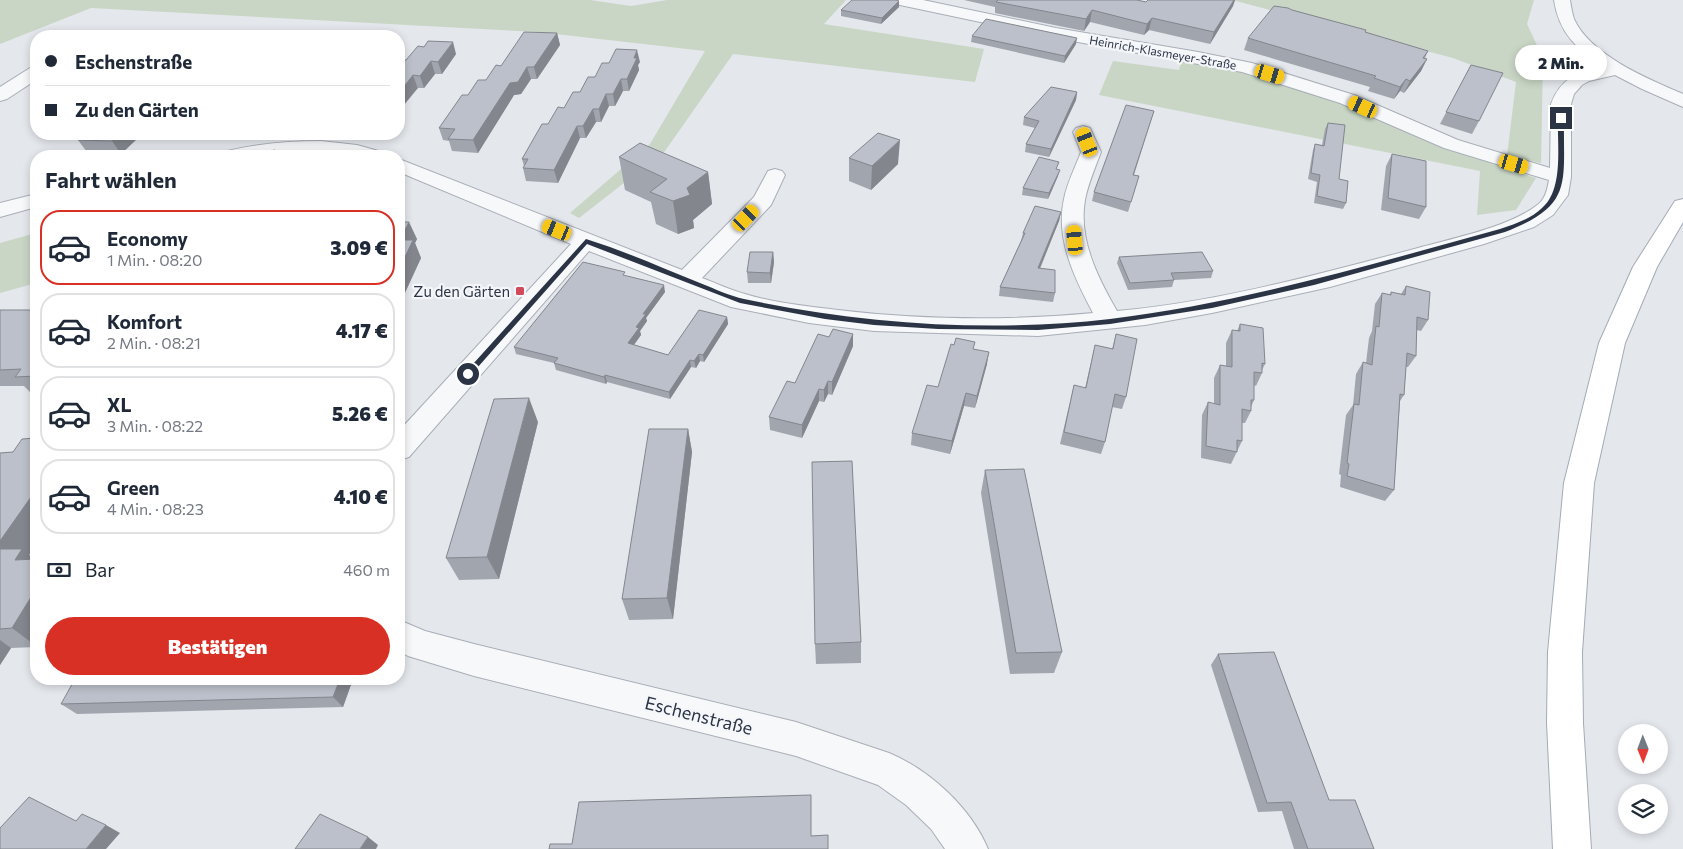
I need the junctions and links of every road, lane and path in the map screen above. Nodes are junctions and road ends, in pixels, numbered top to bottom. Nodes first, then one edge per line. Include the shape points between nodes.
1 (900, 0) edge
2 (1562, 0) edge
3 (1619, 69) junction
4 (30, 76) edge
5 (0, 95) edge
6 (1683, 101) edge
7 (1083, 132) dead end
8 (268, 150) edge
9 (347, 150) edge
10 (405, 167) edge
11 (775, 175) dead end
12 (1560, 178) junction
13 (30, 202) edge
14 (1683, 206) edge
15 (0, 210) edge
16 (586, 241) junction
17 (685, 281) junction
18 (1110, 322) junction
19 (405, 442) edge
20 (405, 638) edge
21 (969, 849) edge
22 (1572, 849) edge

1 - 12 street, Heinrich-Klasmeyer-Straße via 1065,35 1246,67 1347,99 1451,144
2 - 3 street via 1564,15 1578,38
3 - 6 street
3 - 12 street via 1587,76 1569,84 1564,92
4 - 5 street
7 - 18 street via 1091,152 1075,199 1075,240 1082,265
8 - 9 street via 310,146
10 - 16 street
11 - 17 street via 763,200
12 - 18 street via 1556,194 1545,210 1503,231 1275,292
13 - 15 street
14 - 22 main road via 1646,267 1612,343 1579,483 1565,652 1565,723
16 - 17 street
16 - 19 street
17 - 18 street via 740,301 809,315 874,323 989,328
20 - 21 street, Eschenstraße via 474,660 796,739 889,771 919,792 944,816

